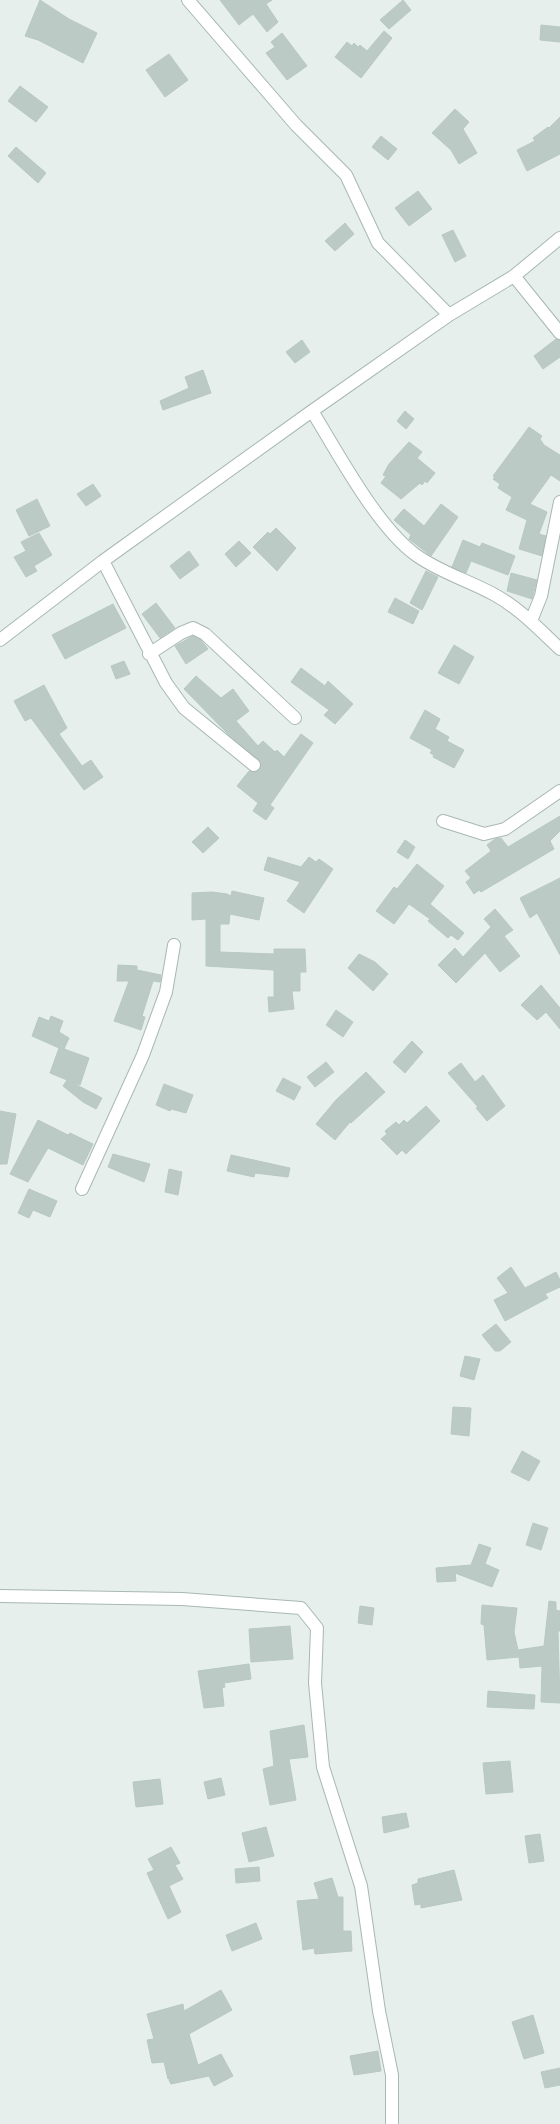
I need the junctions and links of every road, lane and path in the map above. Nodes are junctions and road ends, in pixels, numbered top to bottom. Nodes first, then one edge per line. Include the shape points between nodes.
1 (188, 0) edge
2 (560, 238) edge
3 (514, 276) junction
4 (449, 315) junction
5 (560, 333) edge
6 (312, 411) junction
7 (560, 502) edge
8 (103, 561) junction
9 (531, 621) junction
10 (0, 640) edge
11 (560, 649) edge
12 (149, 654) junction
13 (295, 718) dead end
14 (254, 765) dead end
15 (560, 791) edge
16 (443, 820) dead end
17 (174, 946) dead end
18 (82, 1189) dead end
19 (0, 1596) edge
20 (392, 2124) edge

1 - 4 street via 296,125 346,175 378,243
2 - 3 street
3 - 4 street
3 - 5 street
4 - 6 street
6 - 8 street
6 - 9 street via 370,504 396,537 416,556 496,595
7 - 9 street via 541,596
8 - 10 street
8 - 12 street
9 - 11 street
12 - 13 street via 193,628 205,634
12 - 14 street via 184,708
15 - 16 street via 506,829 484,834
17 - 18 street via 166,992 143,1055
19 - 20 street via 182,1598 301,1608 318,1628 315,1683 323,1767 361,1886 379,2011 392,2075

